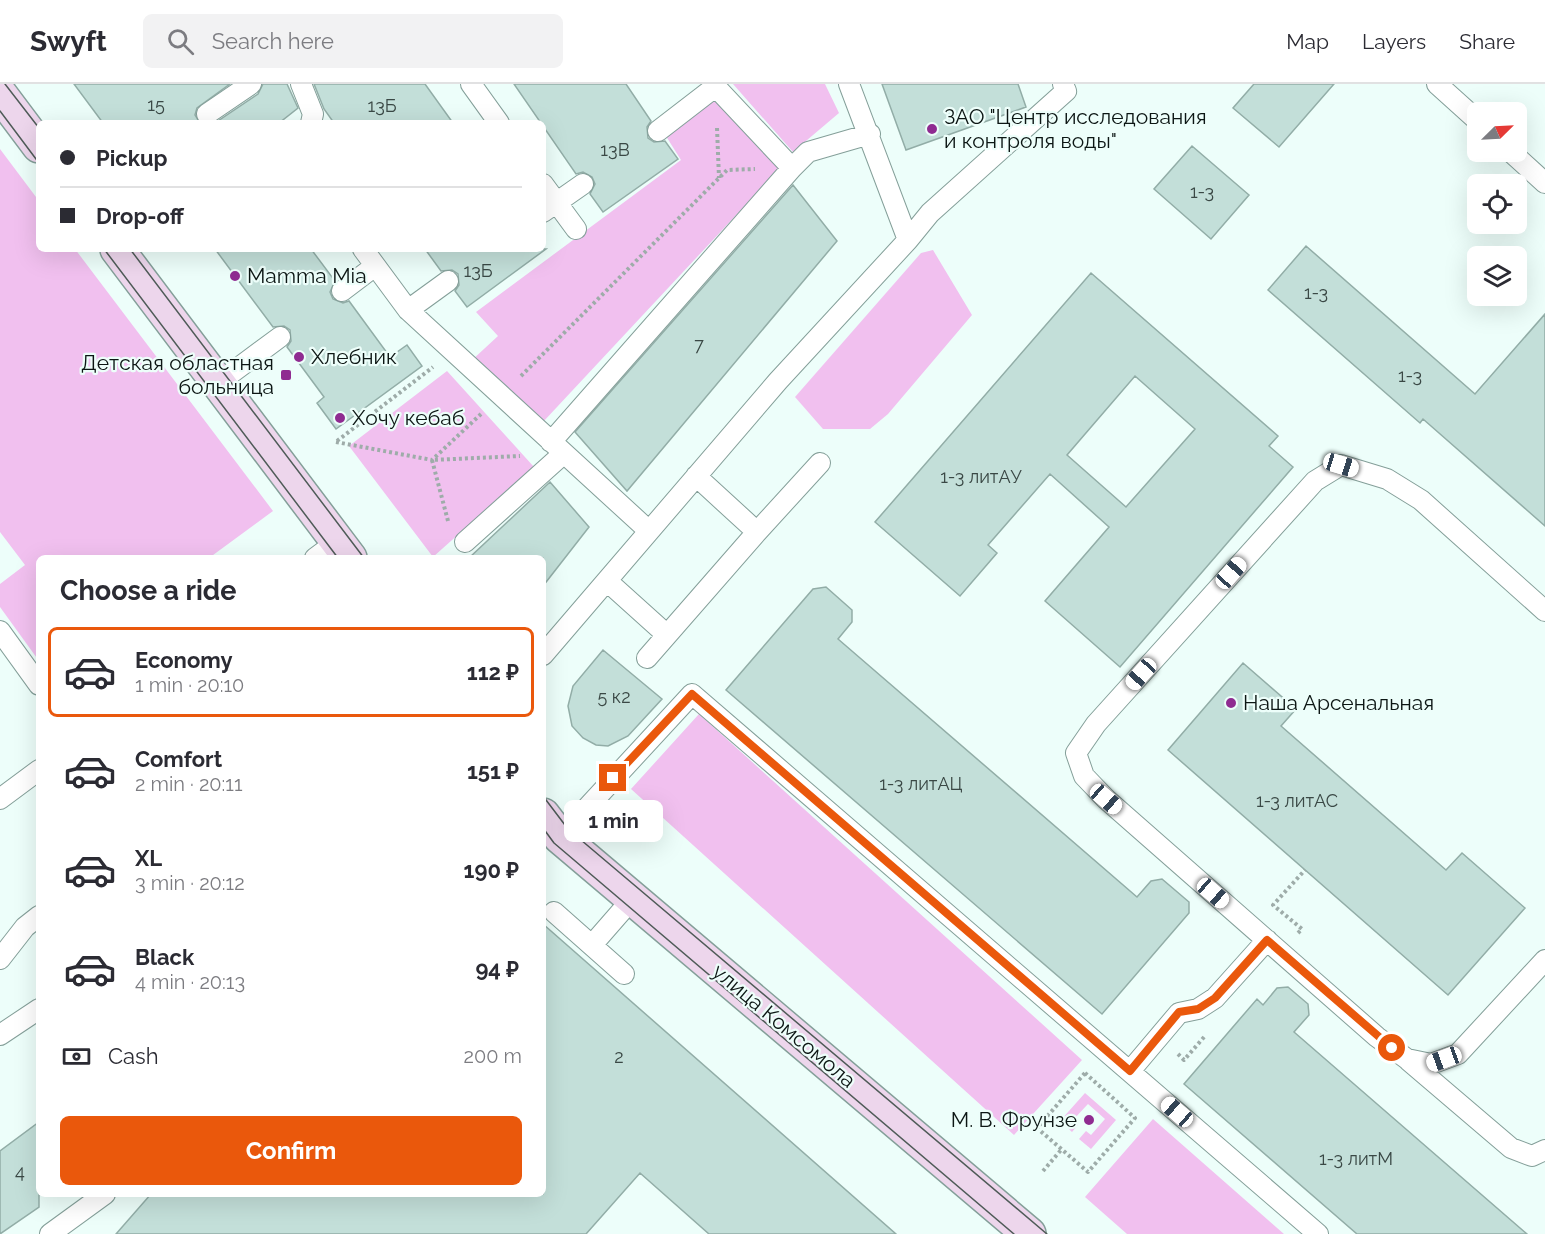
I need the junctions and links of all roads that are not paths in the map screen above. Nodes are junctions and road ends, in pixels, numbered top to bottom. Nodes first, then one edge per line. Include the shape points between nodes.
1 (251, 84) edge
2 (302, 84) edge
3 (471, 84) edge
4 (849, 84) edge
5 (1063, 84) edge
6 (1437, 84) edge
7 (714, 86) edge
8 (0, 94) edge
9 (1467, 111) edge
10 (207, 114) dead end
11 (312, 120) edge
12 (497, 120) edge
13 (658, 131) dead end
14 (870, 134) junction
15 (36, 142) edge
16 (1522, 162) edge
17 (792, 168) junction
18 (1545, 183) edge
19 (583, 184) dead end
20 (550, 207) edge
21 (576, 229) dead end
22 (908, 240) junction
23 (119, 252) edge
24 (365, 252) edge
25 (375, 266) junction
26 (448, 281) dead end
27 (342, 291) dead end
28 (408, 310) junction
29 (280, 337) dead end
30 (218, 383) junction
31 (557, 448) junction
32 (820, 463) dead end
33 (696, 476) junction
34 (649, 531) junction
35 (757, 532) junction
36 (465, 542) dead end
37 (334, 552) edge
38 (607, 581) junction
39 (1545, 611) edge
40 (0, 631) edge
41 (667, 635) junction
42 (546, 652) edge
43 (647, 658) dead end
44 (36, 681) edge
45 (36, 772) edge
46 (0, 799) edge
47 (551, 826) edge
48 (633, 898) junction
49 (554, 912) dead end
50 (36, 918) edge
51 (1267, 940) junction
52 (592, 945) junction
53 (0, 959) edge
54 (1545, 960) edge
55 (624, 974) dead end
56 (36, 1011) edge
57 (0, 1035) edge
58 (1407, 1059) junction
59 (1130, 1071) junction
60 (1545, 1150) edge
61 (101, 1197) edge
62 (50, 1234) edge
63 (1029, 1234) edge
64 (1318, 1234) edge

1 - 10 lane
2 - 11 lane
3 - 12 lane
4 - 14 lane
5 - 22 lane via 1066,91 930,213
6 - 9 lane
7 - 13 lane
7 - 17 lane
8 - 15 main road
14 - 17 lane via 808,152
14 - 22 lane
16 - 18 lane
17 - 31 lane
19 - 20 lane
20 - 21 lane
22 - 33 lane
23 - 30 main road
24 - 25 lane
25 - 27 lane
25 - 28 lane
26 - 28 lane
28 - 31 lane
29 - 30 lane
30 - 37 main road
31 - 34 lane
31 - 36 lane
32 - 35 lane
33 - 34 lane
33 - 35 lane
34 - 38 lane
35 - 41 lane
38 - 41 lane
38 - 42 lane
39 - 51 lane via 1421,500 1388,479 1341,465 1307,489 1096,724 1076,753 1084,776
40 - 44 lane
41 - 43 lane
45 - 46 lane
47 - 48 main road, улица Комсомола
47 - 59 lane via 692,694
48 - 52 lane
48 - 63 main road, улица Комсомола
49 - 52 lane
50 - 53 lane
51 - 58 lane
51 - 59 lane via 1215,998 1198,1009 1179,1012
52 - 55 lane
54 - 58 lane via 1458,1054 1431,1064
56 - 57 lane
58 - 60 lane via 1511,1148 1532,1156
59 - 64 lane
61 - 62 lane

